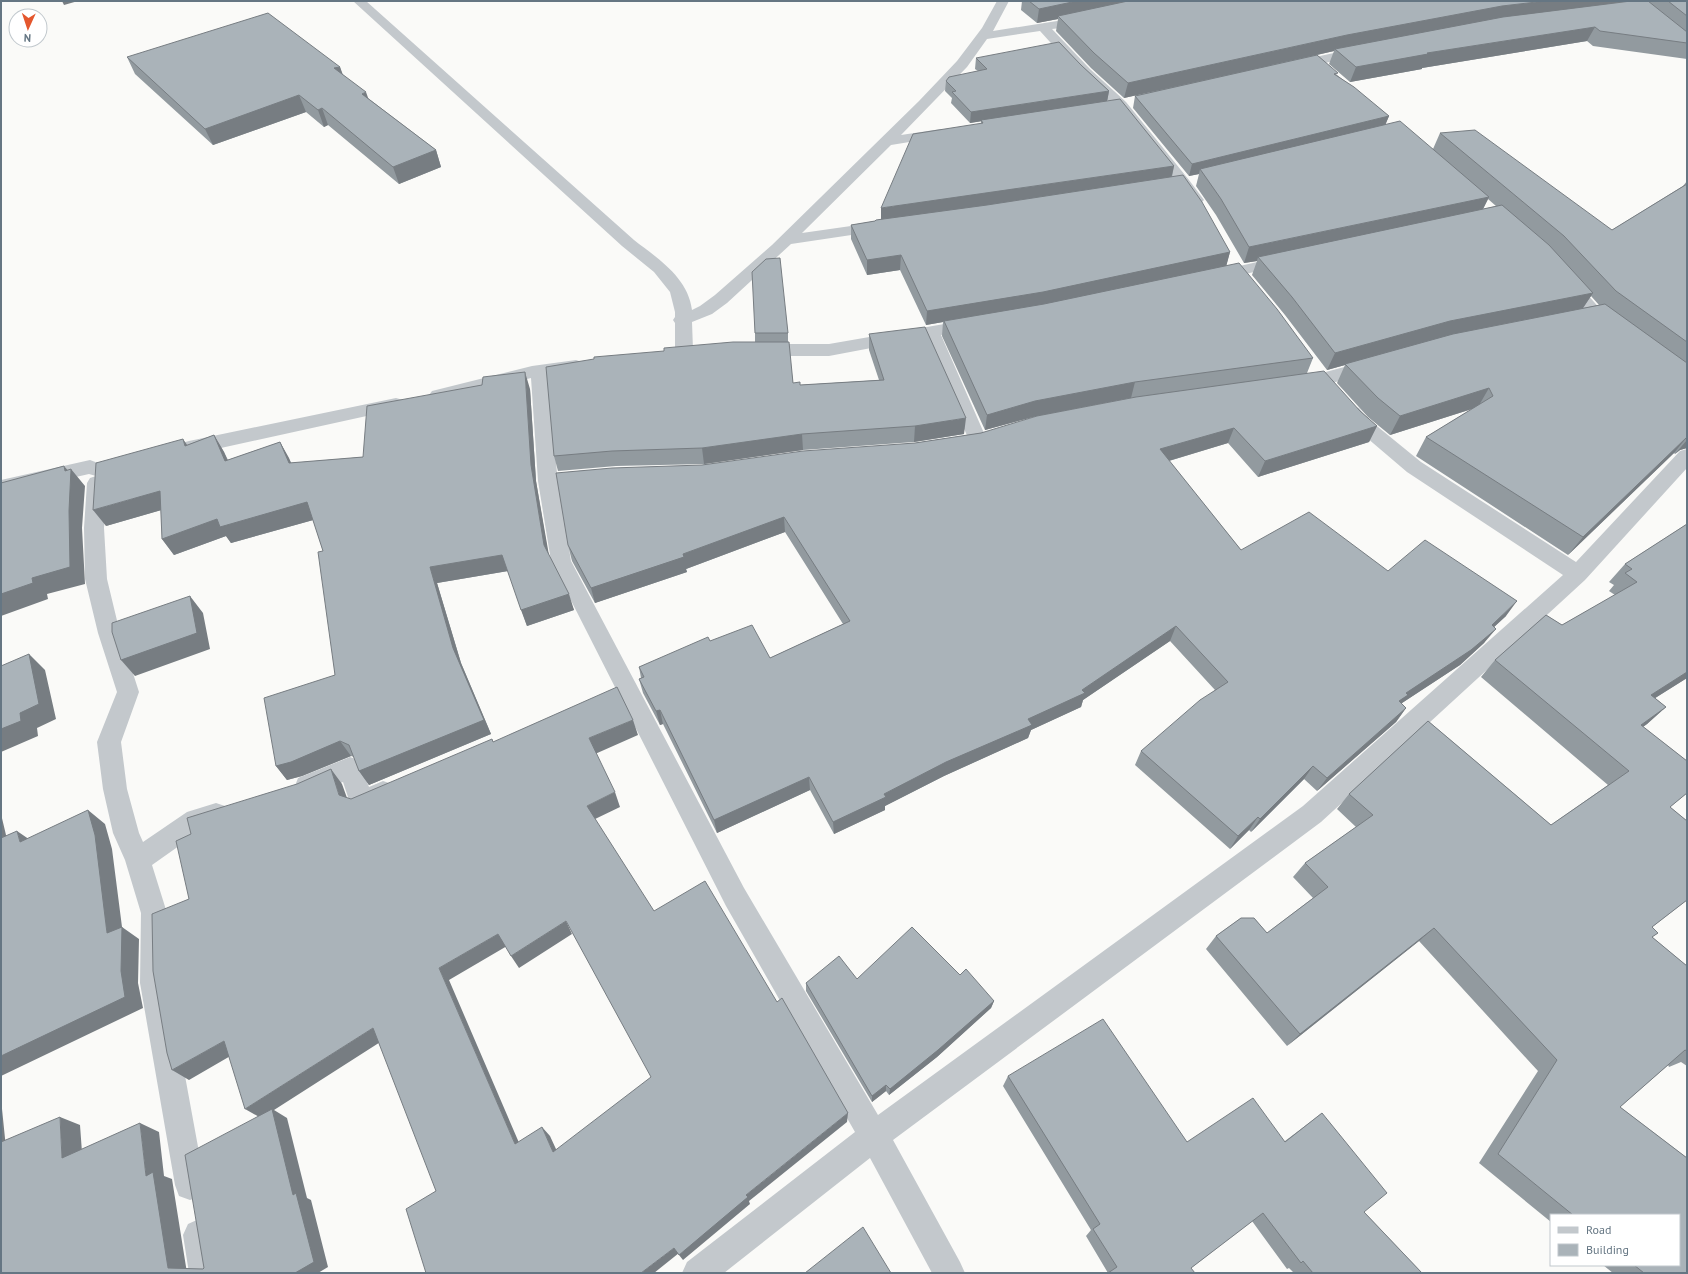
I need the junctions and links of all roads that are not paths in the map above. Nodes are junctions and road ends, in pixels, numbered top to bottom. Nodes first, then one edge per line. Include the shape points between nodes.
1 (360, 1) edge
2 (1003, 1) edge
3 (1067, 23) edge
4 (1044, 28) junction
5 (983, 36) junction
6 (1372, 49) edge
7 (1316, 61) junction
8 (1278, 69) edge
9 (1328, 71) edge
10 (950, 131) edge
11 (888, 141) junction
12 (1203, 211) edge
13 (891, 226) edge
14 (786, 240) junction
15 (1299, 258) edge
16 (1556, 270) edge
17 (1200, 279) edge
18 (682, 320) junction
19 (989, 322) edge
20 (930, 331) junction
21 (1626, 337) edge
22 (745, 350) edge
23 (684, 351) edge
24 (1389, 361) edge
25 (590, 363) edge
26 (539, 372) junction
27 (1285, 384) edge
28 (1327, 384) junction
29 (978, 440) edge
30 (172, 452) edge
31 (1687, 456) edge
32 (142, 459) edge
33 (97, 470) junction
34 (601, 476) edge
35 (548, 481) junction
36 (1, 487) edge
37 (1578, 574) junction
38 (627, 689) junction
39 (605, 698) edge
40 (403, 783) edge
41 (287, 792) edge
42 (238, 807) edge
43 (138, 860) junction
44 (874, 1136) junction
45 (205, 1273) edge
46 (698, 1273) edge
47 (949, 1273) edge

1 - 18 street via 665,274 682,301
2 - 5 street
3 - 4 street
4 - 5 street
4 - 12 street via 1085,72 1121,105 1184,182
5 - 11 street via 962,64
6 - 7 street
7 - 8 street
7 - 9 street
10 - 11 street
11 - 14 street
13 - 14 street
14 - 18 street via 721,299 706,310
15 - 17 street
16 - 21 street via 1588,316
18 - 23 street
19 - 20 street
20 - 22 street via 829,350
20 - 29 street
24 - 28 street
25 - 26 street
26 - 30 street
26 - 35 street
27 - 28 street
28 - 37 street via 1360,422 1414,467
31 - 37 street
32 - 33 street
33 - 36 street via 90,467
33 - 43 street via 94,528 96,579 109,633 128,692 109,742 115,789 126,833
34 - 35 street
35 - 38 street via 561,561
37 - 44 street via 1312,814
38 - 39 street
38 - 44 street via 734,897
40 - 41 street via 361,801 350,767 308,786
42 - 43 street via 196,820
43 - 45 street via 154,913 154,983
44 - 46 street
44 - 47 street

